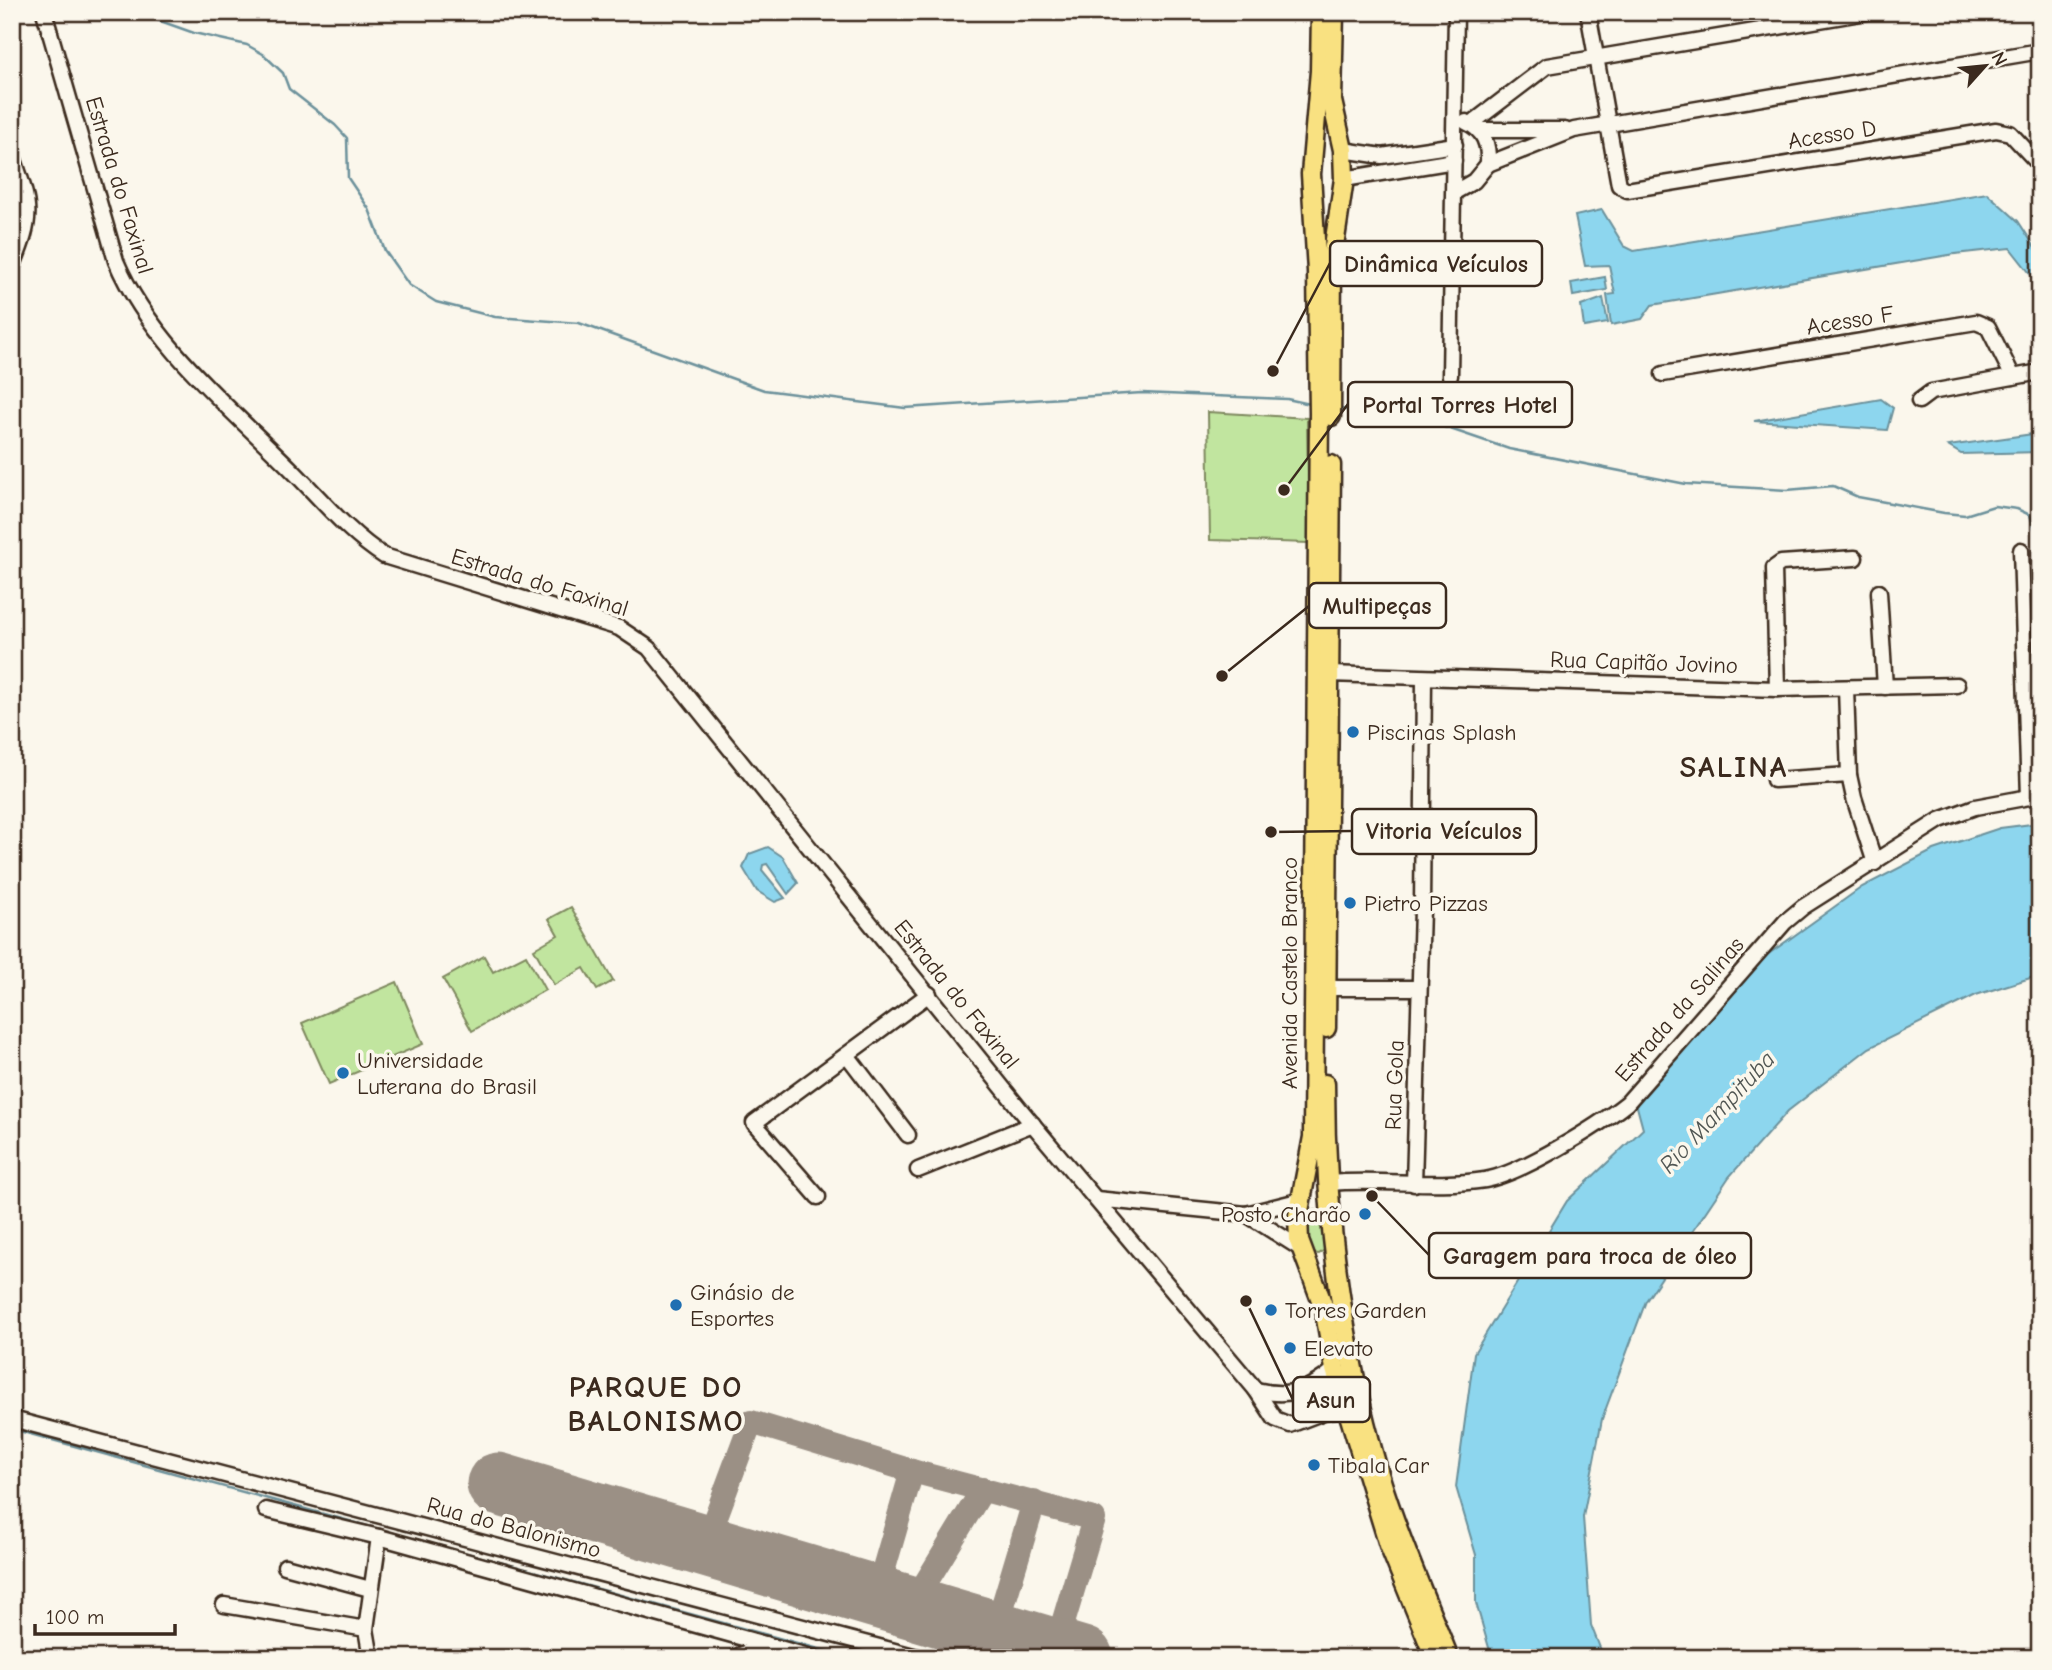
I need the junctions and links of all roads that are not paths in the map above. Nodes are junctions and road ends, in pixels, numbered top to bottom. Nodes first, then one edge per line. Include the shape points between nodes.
1 (44, 12) edge
2 (1321, 12) edge
3 (1334, 12) edge
4 (1456, 12) edge
5 (1588, 12) edge
6 (1867, 12) edge
7 (2040, 51) edge
8 (1596, 58) junction
9 (1456, 117) junction
10 (1607, 123) junction
11 (1476, 127) junction
12 (1574, 130) junction
13 (1455, 145) junction
14 (1343, 150) junction
15 (12, 154) edge
16 (1311, 160) junction
17 (1454, 161) junction
18 (1382, 163) junction
19 (1488, 164) junction
20 (2040, 165) edge
21 (1344, 179) junction
22 (1455, 192) junction
23 (12, 268) edge
24 (2040, 372) edge
25 (1663, 374) dead end
26 (1450, 376) dead end
27 (2013, 377) junction
28 (1919, 401) dead end
29 (2021, 550) dead end
30 (1855, 558) dead end
31 (1879, 592) dead end
32 (1329, 674) junction
33 (1424, 678) junction
34 (1957, 685) dead end
35 (1885, 687) junction
36 (1846, 688) junction
37 (1777, 689) junction
38 (1849, 775) junction
39 (1774, 780) dead end
40 (2034, 796) edge
41 (1875, 863) junction
42 (1326, 988) junction
43 (1419, 988) junction
44 (929, 994) junction
45 (847, 1055) junction
46 (1032, 1124) junction
47 (908, 1135) dead end
48 (918, 1170) dead end
49 (1329, 1183) junction
50 (1414, 1184) junction
51 (1304, 1195) junction
52 (818, 1197) dead end
53 (1096, 1199) junction
54 (1330, 1207) junction
55 (1246, 1214) junction
56 (1302, 1252) junction
57 (1336, 1255) junction
58 (1335, 1369) junction
59 (1256, 1390) junction
60 (1346, 1408) junction
61 (12, 1419) edge
62 (266, 1510) dead end
63 (379, 1537) junction
64 (285, 1566) dead end
65 (370, 1589) junction
66 (224, 1605) dead end
67 (366, 1629) junction
68 (766, 1644) junction
69 (806, 1657) edge
70 (371, 1658) edge
71 (734, 1658) edge
72 (921, 1658) edge
73 (1434, 1658) edge
74 (1449, 1658) edge

1 - 44 street, Estrada do Faxinal via 116,261 148,320 370,547 401,564 620,628 649,648
2 - 16 main road, Avenida Castelo Branco
3 - 14 main road, Avenida Castelo Branco via 1332,101
4 - 9 street
5 - 8 street
6 - 8 street
7 - 10 street
8 - 10 street
8 - 11 street via 1547,66
9 - 11 street
9 - 13 street
10 - 12 street
10 - 20 street, Acesso D via 1619,185 1627,190 1996,130 2010,133
11 - 12 street via 1509,132
11 - 19 street via 1488,151
12 - 19 street
13 - 17 street
13 - 18 street
14 - 16 main road via 1326,146
14 - 18 street
14 - 21 main road, Avenida Castelo Branco
15 - 23 street via 30,215
16 - 21 main road via 1321,179
16 - 51 main road, Avenida Castelo Branco via 1319,413 1313,1119
17 - 18 street
17 - 22 street
18 - 21 street
19 - 22 street via 1474,181
21 - 32 main road, Avenida Castelo Branco via 1332,259
22 - 26 street
24 - 27 street
25 - 27 street, Acesso F via 1976,322 1988,327
27 - 28 street via 1931,392
29 - 40 street
30 - 37 street via 1781,563 1774,568
31 - 35 street
32 - 33 street, Rua Capitão Jovino
32 - 42 main road, Avenida Castelo Branco
33 - 37 street, Rua Capitão Jovino
33 - 43 street, Rua Gola
34 - 35 street, Rua Capitão Jovino
35 - 36 street, Rua Capitão Jovino
36 - 37 street, Rua Capitão Jovino
36 - 38 street
38 - 39 street
38 - 41 street
40 - 41 street, Estrada da Salinas via 1975,807 1940,820
41 - 50 street, Estrada da Salinas via 1785,922 1627,1103 1597,1127 1503,1175
42 - 43 street
42 - 49 main road, Avenida Castelo Branco
43 - 50 street, Rua Gola
44 - 45 street
44 - 46 street, Estrada do Faxinal
45 - 47 street
45 - 52 street via 754,1123
46 - 48 street
46 - 53 street, Estrada do Faxinal
49 - 50 street, Estrada da Salinas
49 - 51 main road
49 - 54 main road, Avenida Castelo Branco
51 - 54 main road
51 - 55 street
51 - 56 main road, Avenida Castelo Branco via 1297,1229
53 - 55 street
53 - 59 street, Estrada do Faxinal
54 - 57 main road, Avenida Castelo Branco
55 - 56 street
56 - 57 main road via 1311,1263 1320,1265
56 - 58 main road, Avenida Castelo Branco via 1324,1308
57 - 74 main road, Avenida Castelo Branco via 1351,1361 1379,1475
58 - 59 street via 1303,1391 1281,1395
58 - 60 main road, Avenida Castelo Branco
59 - 60 street, Estrada do Faxinal via 1275,1419 1285,1425
60 - 73 main road, Avenida Castelo Branco via 1389,1545
61 - 72 street, Rua do Balonismo
62 - 63 street, Rua do Balonismo
63 - 65 street
63 - 68 street, Rua do Balonismo
64 - 65 street
65 - 67 street
66 - 67 street
67 - 70 street
68 - 69 street, Rua do Balonismo
68 - 71 street

